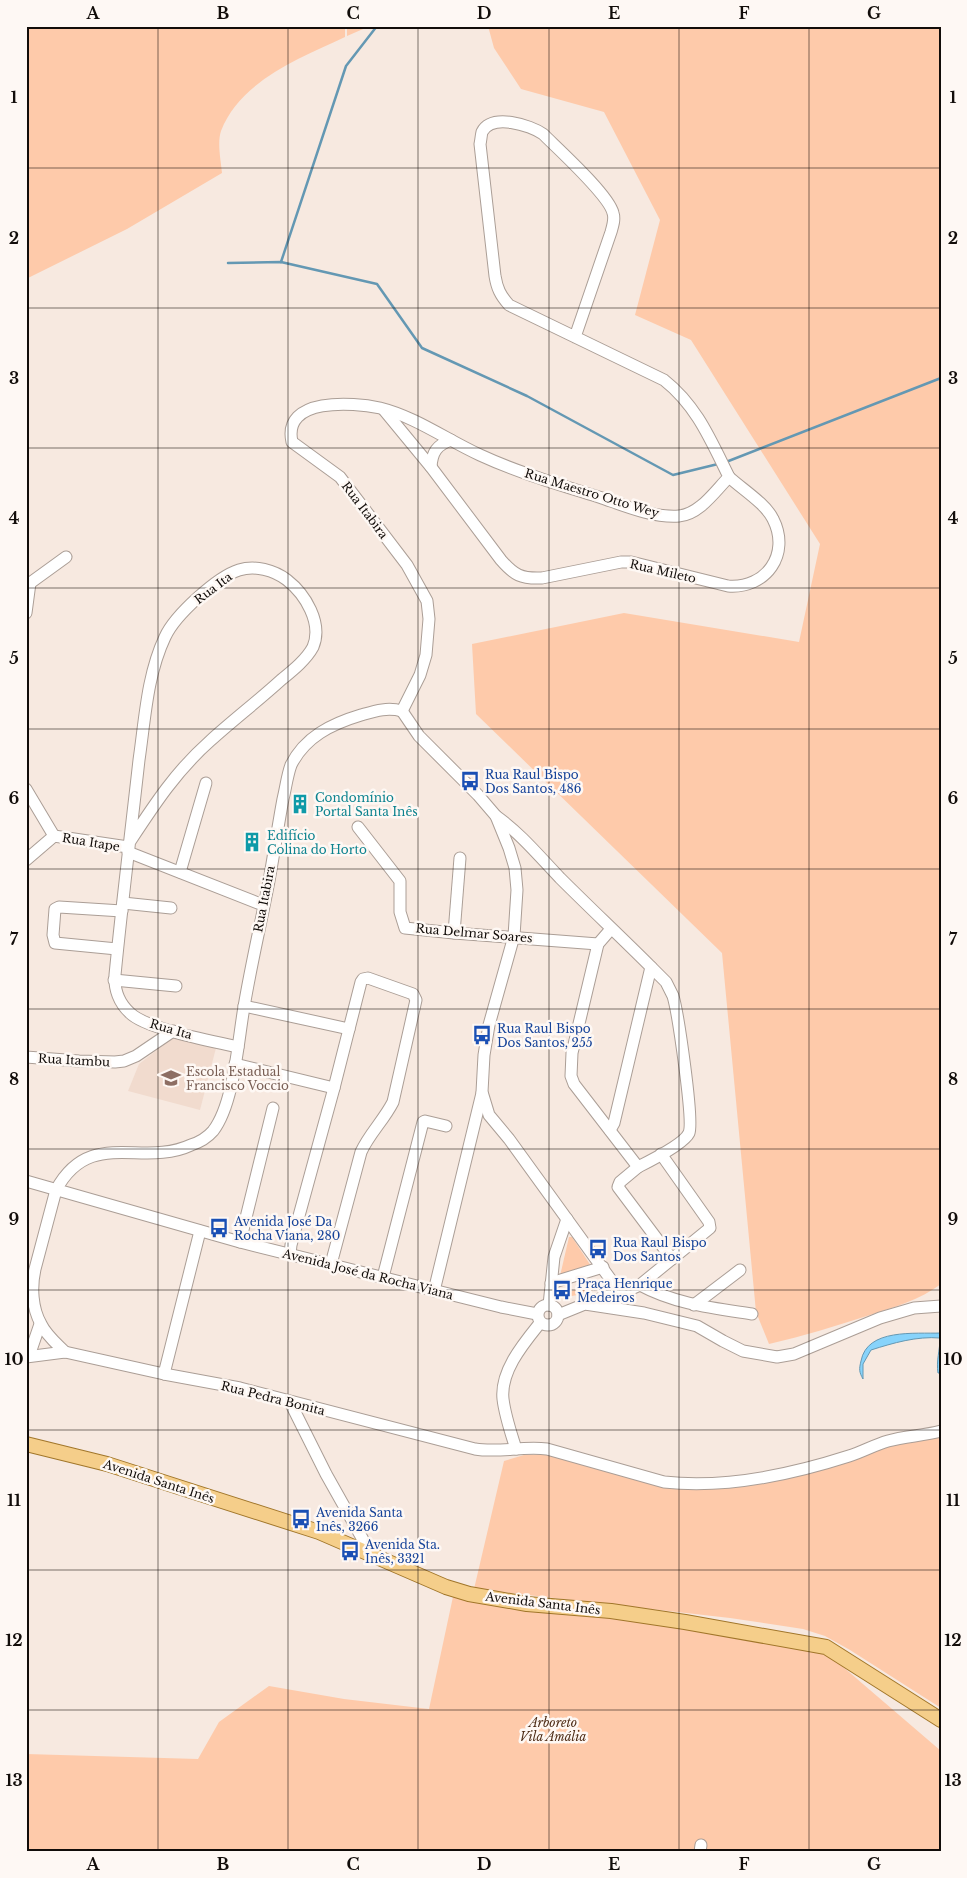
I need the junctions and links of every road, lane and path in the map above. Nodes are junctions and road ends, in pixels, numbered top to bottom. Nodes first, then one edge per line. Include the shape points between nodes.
1 (575, 336) junction
2 (383, 409) junction
3 (299, 415) joint
4 (451, 440) junction
5 (431, 467) junction
6 (729, 477) junction
7 (66, 557) dead end
8 (28, 585) edge
9 (26, 613) edge
10 (402, 711) junction
11 (206, 783) dead end
12 (26, 788) edge
13 (496, 816) junction
14 (358, 827) dead end
15 (54, 836) junction
16 (129, 848) junction
17 (460, 858) dead end
18 (26, 860) edge
19 (180, 872) junction
20 (264, 905) junction
21 (122, 907) junction
22 (171, 908) dead end
23 (611, 929) junction
24 (454, 933) junction
25 (514, 936) junction
26 (598, 944) junction
27 (117, 949) junction
28 (651, 967) junction
29 (114, 980) junction
30 (176, 986) dead end
31 (244, 1006) junction
32 (349, 1029) junction
33 (173, 1030) junction
34 (238, 1047) junction
35 (26, 1057) edge
36 (235, 1064) junction
37 (334, 1088) junction
38 (482, 1092) junction
39 (273, 1108) dead end
40 (446, 1126) dead end
41 (610, 1130) junction
42 (661, 1154) junction
43 (638, 1167) junction
44 (26, 1181) edge
45 (56, 1190) junction
46 (567, 1219) junction
47 (200, 1231) junction
48 (240, 1242) junction
49 (290, 1254) junction
50 (672, 1259) junction
51 (332, 1264) junction
52 (603, 1268) junction
53 (740, 1270) dead end
54 (383, 1277) junction
55 (550, 1283) junction
56 (640, 1285) junction
57 (434, 1291) junction
58 (619, 1291) junction
59 (585, 1304) junction
60 (549, 1305) junction
61 (694, 1305) junction
62 (941, 1306) edge
63 (752, 1314) dead end
64 (558, 1316) junction
65 (539, 1318) junction
66 (40, 1324) junction
67 (65, 1352) junction
68 (28, 1357) edge
69 (164, 1374) junction
70 (290, 1402) junction
71 (938, 1432) edge
72 (26, 1444) edge
73 (516, 1449) junction
74 (371, 1554) junction
75 (941, 1720) edge

1 - 1 street via 509,305 497,289 480,144 483,130 489,125 512,122 543,134 594,184 612,208 614,221 611,232
1 - 6 street via 664,380 675,389 703,424
2 - 3 street, Rua Maestro Otto Wey via 340,403
2 - 4 street, Rua Maestro Otto Wey
2 - 5 street, Rua Mileto
3 - 10 street, Rua Itabira via 291,425 292,442 340,477 407,565 426,601 429,619 426,655
4 - 5 street via 444,442 433,454
4 - 6 street, Rua Maestro Otto Wey via 479,455 542,479 663,515 678,516 696,511
5 - 6 street, Rua Mileto via 501,560 520,577 542,578 631,562 739,587 766,575 776,557 778,538 773,518
7 - 8 street
8 - 9 street
10 - 13 street via 419,736
10 - 20 street, Rua Itabira via 391,708 377,710 327,727 297,754 289,771
11 - 19 street
12 - 15 street
13 - 23 street via 511,826
13 - 25 street via 515,868
14 - 24 street, Rua Delmar Soares via 400,881 400,912 405,928
15 - 16 street, Rua Itape
15 - 18 street
16 - 16 street, Rua Ita via 146,702 167,633 185,610 236,571 260,568 283,576 310,608 315,626 313,646 298,665 182,768 168,784
16 - 19 street, Rua Itape
16 - 21 street, Rua Ita
17 - 24 street
19 - 20 street, Rua Itape
20 - 31 street, Rua Itabira
21 - 22 street
21 - 27 street, Rua Ita
21 - 27 street via 60,907 55,910 55,943
23 - 26 street
23 - 28 street
24 - 25 street, Rua Delmar Soares
25 - 26 street, Rua Delmar Soares
25 - 38 street via 489,1025
26 - 41 street via 572,1053 571,1076
27 - 29 street, Rua Ita
28 - 41 street
28 - 42 street via 670,988 675,1003 690,1126 687,1136
29 - 30 street
29 - 33 street, Rua Ita via 120,1002 130,1014 147,1023
31 - 32 street
31 - 34 street, Rua Itabira
32 - 37 street
32 - 51 street via 363,979 368,978 416,997 394,1097 385,1117 361,1152
33 - 34 street, Rua Ita
33 - 35 street, Rua Itambu via 136,1056 115,1062
34 - 36 street, Rua Itabira
36 - 37 street
36 - 45 street, Rua Itabira via 222,1116 204,1140 171,1152 98,1153 70,1170
37 - 49 street
38 - 46 street via 489,1115
38 - 57 street
39 - 48 street
40 - 54 street via 422,1122
41 - 43 street
42 - 43 street
42 - 50 street via 710,1228
43 - 50 street via 618,1187
44 - 45 street, Avenida José da Rocha Viana
45 - 47 street, Avenida José da Rocha Viana
45 - 66 street via 32,1282
46 - 52 street
46 - 55 street via 554,1256
47 - 48 street, Avenida José da Rocha Viana
47 - 69 street
48 - 49 street, Avenida José da Rocha Viana
49 - 51 street, Avenida José da Rocha Viana
50 - 56 street
51 - 54 street, Avenida José da Rocha Viana
52 - 55 street
52 - 58 street
53 - 61 street
54 - 57 street, Avenida José da Rocha Viana
55 - 60 street
56 - 58 street
56 - 61 street via 659,1296
57 - 65 street, Avenida José da Rocha Viana
58 - 59 street
59 - 62 street via 688,1323 743,1351 777,1357 794,1354 880,1318 914,1308
59 - 64 street
60 - 64 street via 555,1308
60 - 65 street via 540,1308
61 - 63 street
64 - 65 street via 551,1325 545,1325
65 - 73 street via 512,1363 503,1389 504,1408
66 - 67 street
66 - 68 street
67 - 68 street, Rua Pedra Bonita
67 - 69 street, Rua Pedra Bonita
69 - 70 street, Rua Pedra Bonita via 240,1388
70 - 73 street, Rua Pedra Bonita via 475,1449
70 - 74 street
71 - 73 street, Rua Pedra Bonita via 891,1440 849,1456 781,1474 696,1484 664,1482 547,1449
72 - 74 main road, Avenida Santa Inês via 107,1464 319,1532
74 - 75 main road, Avenida Santa Inês via 469,1594 527,1604 658,1618 826,1647

